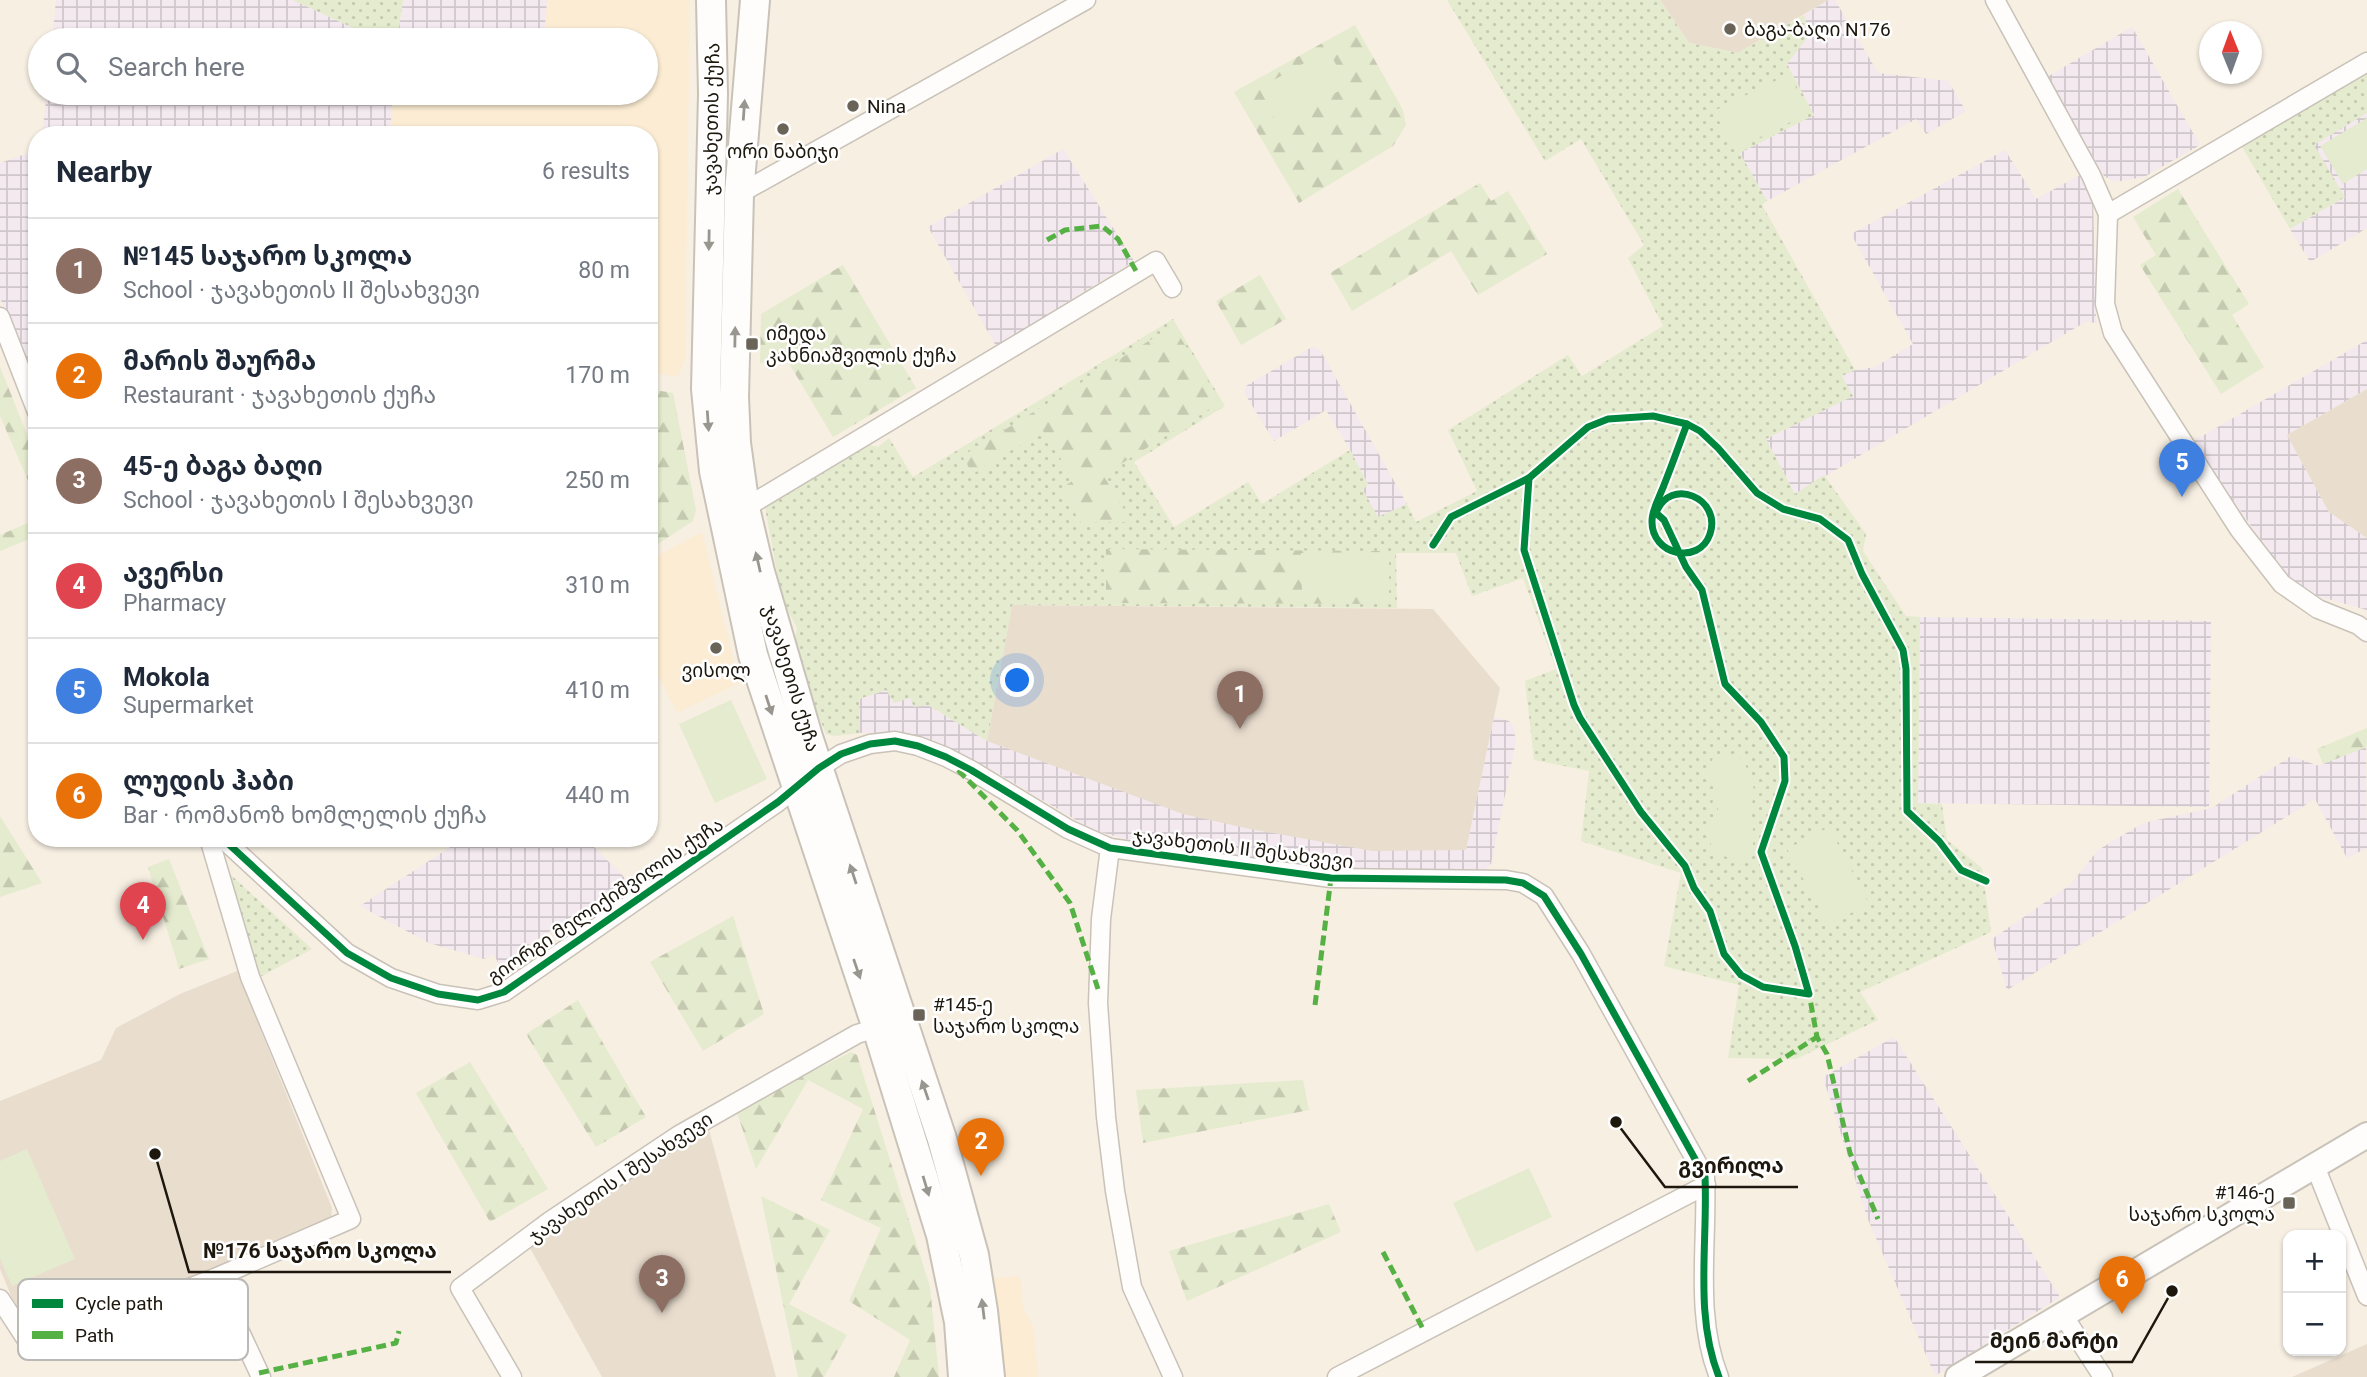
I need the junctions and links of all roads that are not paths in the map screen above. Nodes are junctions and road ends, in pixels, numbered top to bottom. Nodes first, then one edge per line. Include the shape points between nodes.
1 (714, 0) edge
2 (754, 0) edge
3 (1086, 0) edge
4 (1995, 0) edge
5 (2367, 62) edge
6 (739, 194) junction
7 (2108, 215) junction
8 (1172, 288) dead end
9 (0, 317) edge
10 (28, 389) edge
11 (745, 508) junction
12 (2367, 632) edge
13 (819, 768) junction
14 (796, 788) junction
15 (212, 847) edge
16 (232, 847) edge
17 (1110, 848) junction
18 (877, 1028) junction
19 (2367, 1135) edge
20 (2315, 1166) junction
21 (1706, 1185) junction
22 (215, 1278) edge
23 (2367, 1296) edge
24 (0, 1299) edge
25 (2063, 1315) junction
26 (18, 1328) edge
27 (248, 1349) edge
28 (261, 1377) edge
29 (512, 1377) edge
30 (963, 1377) edge
31 (990, 1377) edge
32 (1173, 1377) edge
33 (1337, 1377) edge
34 (1719, 1377) edge
35 (1958, 1377) edge
36 (2103, 1377) edge

1 - 2 main road via 729,8
1 -> 14 main road, ჯავახეთის ქუჩა via 709,431 753,656
6 -> 2 main road, ჯავახეთის ქუჩა
3 - 6 street
4 - 7 street via 2091,175
5 - 7 street
11 -> 6 main road, ჯავახეთის ქუჩა via 734,397
7 - 12 street via 2105,304 2113,333 2239,529 2282,584 2318,609
8 - 11 street via 1156,261
9 - 10 street
13 -> 11 main road, ჯავახეთის ქუჩა
13 - 14 street, ჯავახეთის II შესახვევი
13 - 17 street, ჯავახეთის II შესახვევი via 870,744 895,741 918,746 971,770 1068,829
31 -> 13 main road, ჯავახეთის ქუჩა via 979,1280 942,1139
14 - 16 street, გიორგი მელიქიშვილის ქუჩა via 504,992 478,1000 438,994 391,978 347,953
14 -> 18 main road, ჯავახეთის ქუჩა
15 - 22 street via 250,977 351,1219
17 - 21 street, ჯავახეთის II შესახვევი via 1331,878 1506,880 1538,890 1581,954 1702,1169
17 - 32 street via 1098,989 1105,1117 1132,1287
18 - 29 street, ჯავახეთის I შესახვევი via 857,1034 679,1135 460,1287
18 -> 30 main road, ჯავახეთის ქუჩა via 941,1235 959,1322
19 - 20 street
20 - 23 street
20 - 25 street
21 - 33 street
21 - 34 street, ჯავახეთის II შესახვევი via 1707,1334
24 - 26 street
25 - 35 street
25 - 36 street
27 - 28 street

